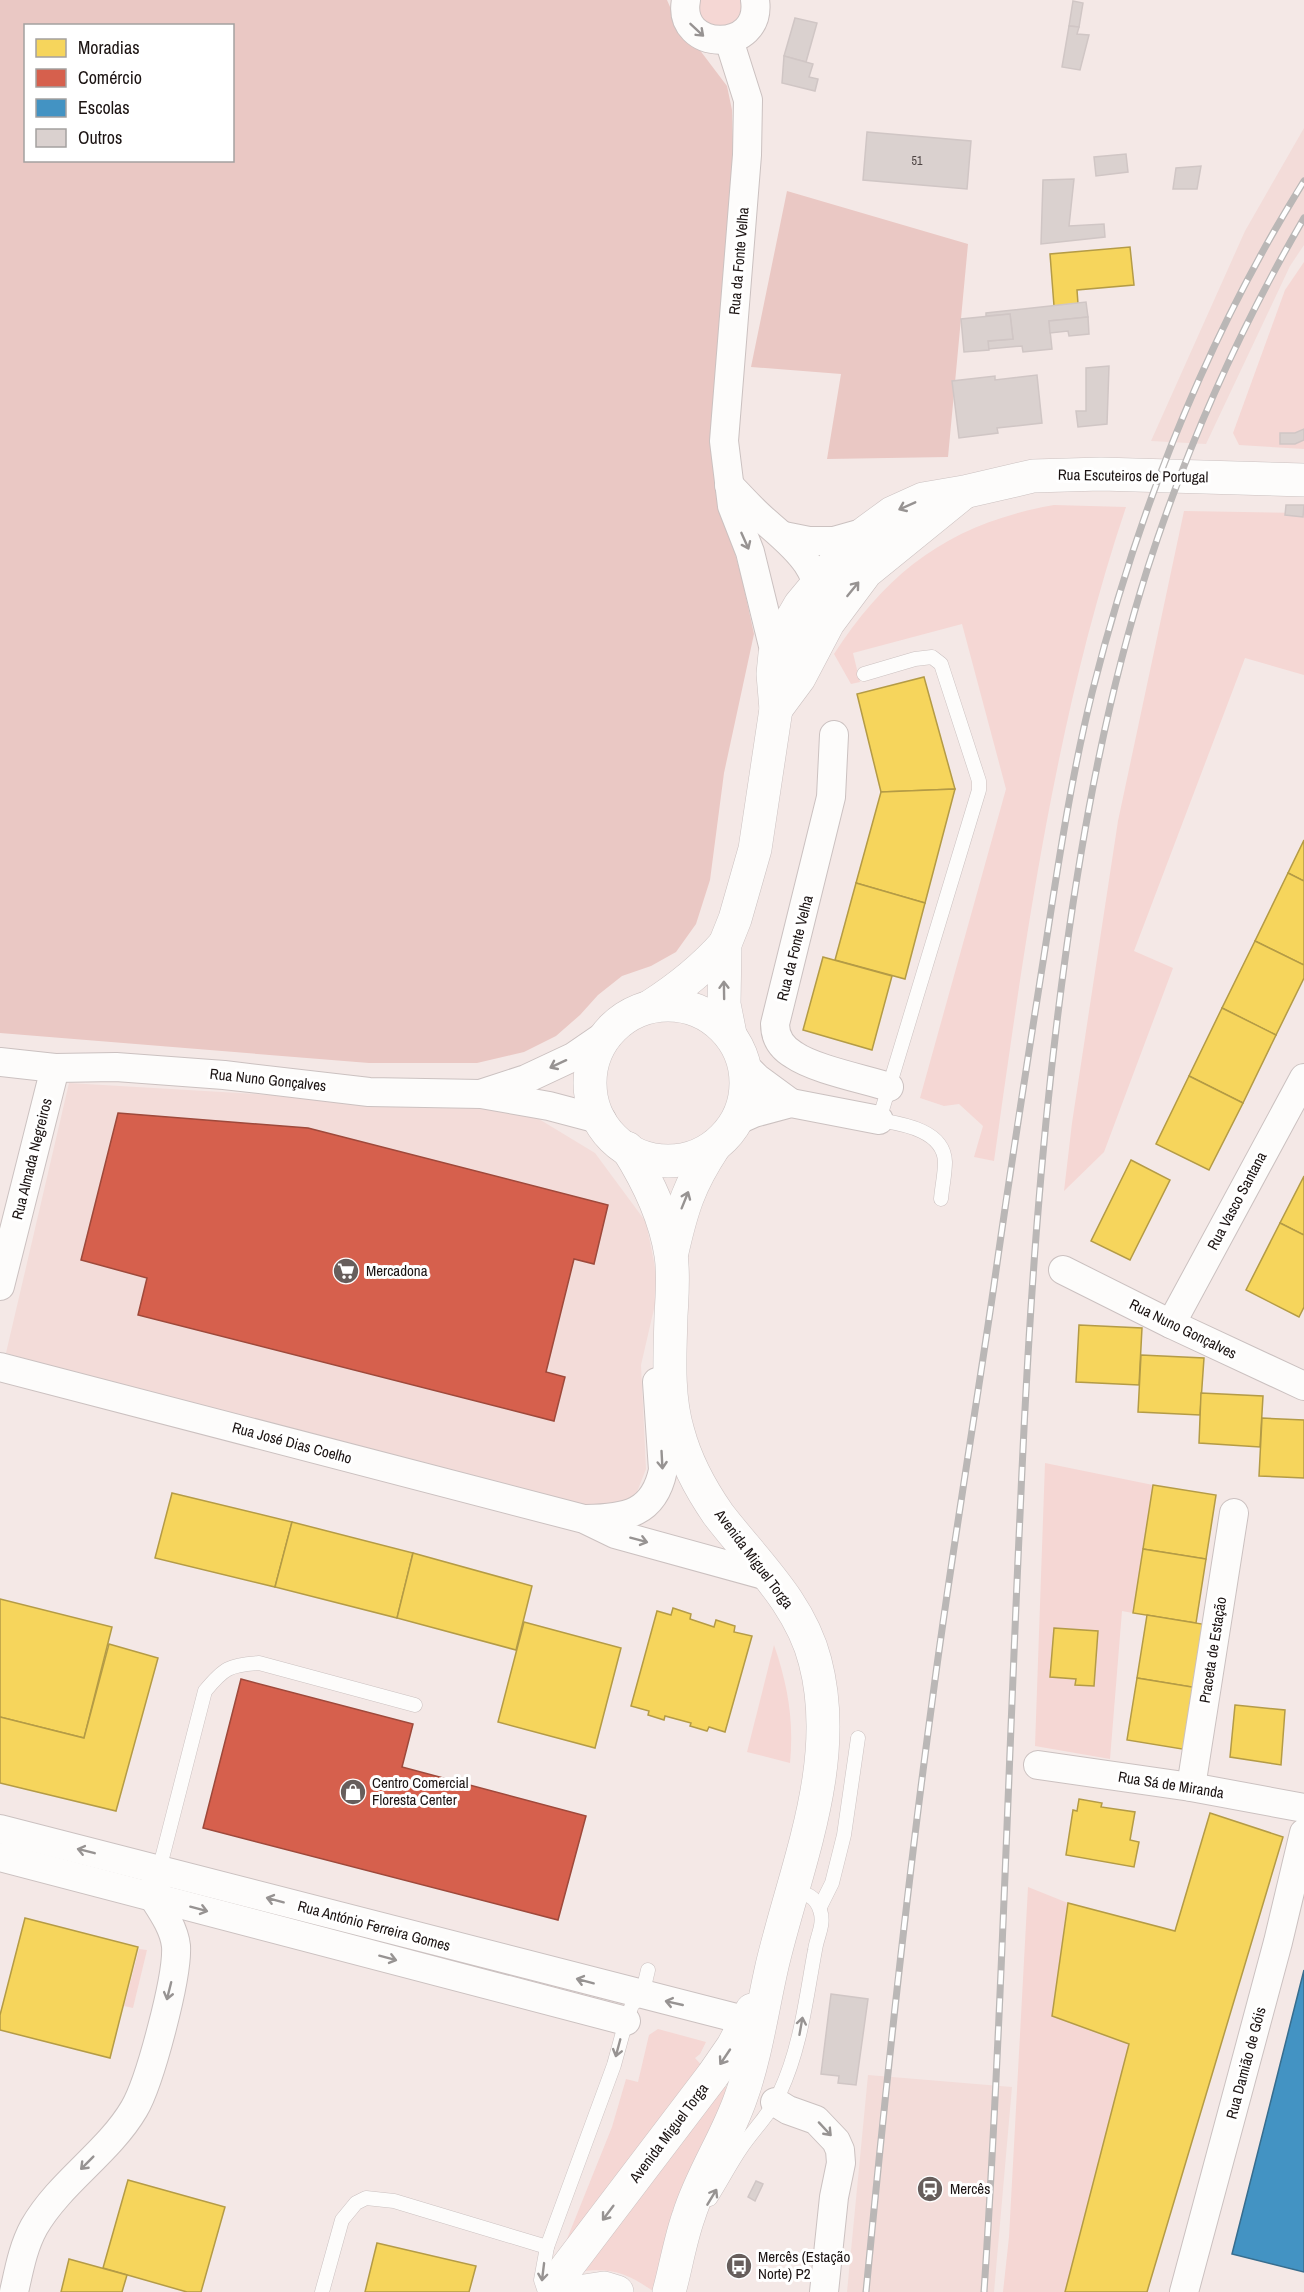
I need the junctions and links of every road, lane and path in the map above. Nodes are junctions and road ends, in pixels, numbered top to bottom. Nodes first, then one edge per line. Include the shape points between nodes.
1 (686, 0) edge
2 (758, 1) edge
3 (729, 40) junction
4 (1304, 480) edge
5 (729, 485) junction
6 (963, 492) junction
7 (866, 532) junction
8 (784, 536) junction
9 (816, 585) junction
10 (775, 654) junction
11 (864, 674) dead end
12 (776, 709) junction
13 (834, 735) dead end
14 (725, 944) junction
15 (651, 1006) junction
16 (608, 1033) junction
17 (730, 1034) junction
18 (0, 1062) edge
19 (743, 1064) junction
20 (55, 1068) junction
21 (1304, 1078) edge
22 (889, 1087) junction
23 (481, 1094) junction
24 (791, 1103) junction
25 (602, 1120) junction
26 (879, 1120) junction
27 (735, 1121) junction
28 (714, 1147) junction
29 (627, 1149) junction
30 (941, 1199) dead end
31 (671, 1256) junction
32 (1063, 1270) dead end
33 (0, 1286) edge
34 (1171, 1324) junction
35 (670, 1341) junction
36 (0, 1367) edge
37 (1304, 1386) edge
38 (1234, 1513) dead end
39 (584, 1519) junction
40 (771, 1577) junction
41 (415, 1705) dead end
42 (858, 1738) dead end
43 (1038, 1764) dead end
44 (1191, 1787) junction
45 (1304, 1808) edge
46 (0, 1829) edge
47 (1304, 1833) edge
48 (0, 1857) edge
49 (156, 1883) junction
50 (791, 1890) junction
51 (820, 1907) junction
52 (771, 1968) junction
53 (645, 1983) junction
54 (626, 2020) junction
55 (747, 2021) junction
56 (775, 2102) junction
57 (547, 2247) junction
58 (681, 2247) junction
59 (14, 2292) edge
60 (322, 2292) edge
61 (544, 2292) edge
62 (556, 2292) edge
63 (578, 2292) edge
64 (616, 2292) edge
65 (669, 2292) edge
66 (824, 2292) edge
67 (1184, 2292) edge

1 -> 3 street via 686,13 694,30 710,39
2 - 3 street via 749,27
3 - 5 street, Rua da Fonte Velha via 748,100 724,441
4 - 6 street, Rua Escuteiros de Portugal via 1101,474 1033,476
5 - 8 street
5 -> 10 street, Rua da Fonte Velha
6 -> 7 street, Rua Escuteiros de Portugal via 923,499 892,513
12 -> 6 street, Rua Escuteiros de Portugal via 860,579
7 - 8 street via 834,541
7 - 9 street, Rua Escuteiros de Portugal
8 - 9 street via 800,552
9 - 10 street, Rua Escuteiros de Portugal via 800,605
9 - 12 street, Rua da Fonte Velha via 814,612 796,645
10 - 12 street, Rua da Fonte Velha
11 - 22 lane via 915,659 932,657 941,664 979,781
12 - 14 street, Rua da Fonte Velha via 755,849
13 - 22 street, Rua da Fonte Velha via 831,797 775,1035 794,1056
14 - 15 street, Rua da Fonte Velha via 684,984
17 -> 14 street, Rua da Fonte Velha via 724,1004
15 - 16 street via 628,1015
15 - 17 street via 678,1005 701,1012
16 -> 23 street, Rua Nuno Gonçalves via 573,1057
16 - 25 street via 594,1057 590,1079 593,1103
17 - 19 street
18 - 20 street, Rua Nuno Gonçalves
19 - 24 street
19 - 27 street via 747,1079 741,1111
20 - 23 street, Rua Nuno Gonçalves via 116,1067 224,1075 369,1092
20 - 33 street, Rua Almada Negreiros
21 - 34 street, Rua Vasco Santana
22 - 26 lane
23 - 25 street, Rua Nuno Gonçalves
24 - 26 street
24 - 27 street
25 - 29 street
26 - 30 lane via 913,1126 940,1148 945,1160
27 - 28 street
28 - 29 street via 672,1161 652,1159
31 -> 28 street, Avenida Miguel Torga via 681,1210 696,1174
29 - 31 street, Avenida Miguel Torga via 660,1212
31 - 35 street, Avenida Miguel Torga
32 - 34 street, Rua Nuno Gonçalves
34 - 37 street, Rua Nuno Gonçalves
35 -> 39 street, Rua José Dias Coelho via 657,1377 663,1470 660,1483 642,1509 627,1516
35 - 40 street, Avenida Miguel Torga via 674,1418 684,1453 719,1515
36 - 39 street, Rua José Dias Coelho
38 - 44 street, Praceta de Estação
39 -> 40 street, Rua José Dias Coelho via 615,1533
40 - 50 street, Avenida Miguel Torga via 797,1617 815,1658 823,1697 819,1776
41 - 49 lane via 259,1663 235,1665 218,1676 205,1691
42 - 51 lane via 837,1864
43 - 44 street, Rua Sá de Miranda
44 - 45 street, Rua Sá de Miranda
49 -> 46 street, Rua António Ferreira Gomes
47 - 67 street, Rua Damião de Góis
48 - 49 street, Rua António Ferreira Gomes
53 -> 49 street, Rua António Ferreira Gomes
49 -> 54 street, Rua António Ferreira Gomes
49 -> 59 street via 173,1934 176,1960 141,2093 122,2126 33,2228
50 - 51 lane via 809,1894
50 - 52 street, Avenida Miguel Torga
56 -> 51 lane via 799,2037 823,1921
52 - 55 street, Avenida Miguel Torga
52 - 58 street, Avenida Miguel Torga via 741,2098 689,2214
53 - 54 lane
55 -> 53 street, Rua António Ferreira Gomes
54 -> 57 lane via 614,2065
55 -> 62 street, Avenida Miguel Torga via 713,2075 564,2271
58 -> 56 lane via 740,2150
56 -> 66 street via 816,2120 840,2150
57 - 60 lane via 394,2201 366,2198 356,2203 342,2220
57 -> 61 lane via 541,2280
58 - 65 street, Avenida Miguel Torga
63 - 64 street via 604,2288

